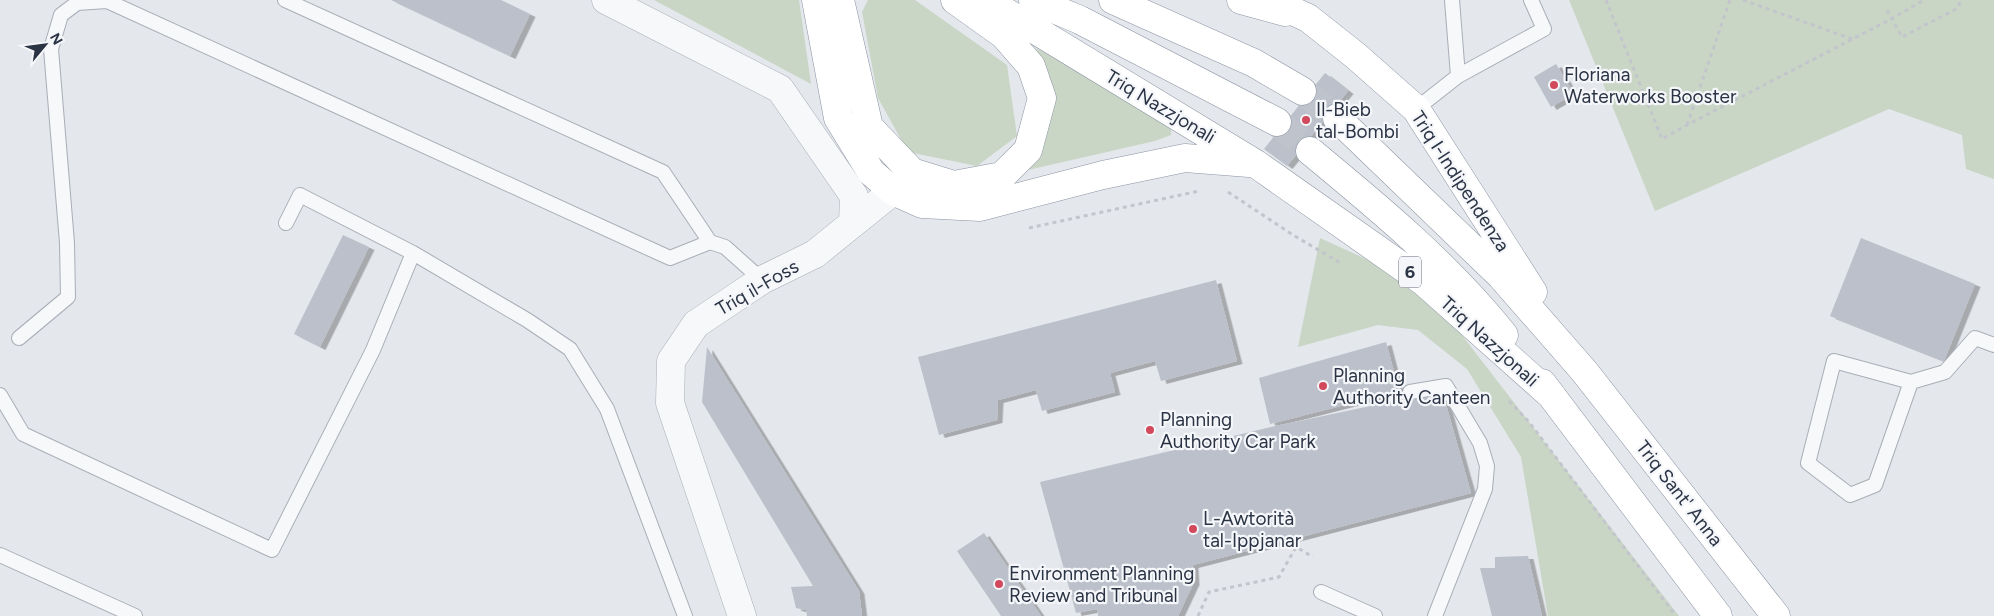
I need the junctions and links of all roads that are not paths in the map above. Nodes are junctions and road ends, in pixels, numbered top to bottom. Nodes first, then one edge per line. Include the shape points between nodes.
1 (285, 0) edge
2 (606, 0) edge
3 (816, 0) edge
4 (840, 0) edge
5 (955, 0) edge
6 (986, 0) edge
7 (1033, 0) edge
8 (1113, 0) edge
9 (1241, 0) edge
10 (1268, 0) edge
11 (1452, 0) edge
12 (1531, 0) edge
13 (1308, 18) junction
14 (1458, 76) junction
15 (1302, 91) tunnel mouth
16 (1416, 109) junction
17 (1337, 118) tunnel mouth
18 (1277, 122) tunnel mouth
19 (1310, 150) tunnel mouth
20 (1256, 164) junction
21 (893, 191) junction
22 (286, 223) dead end
23 (853, 223) junction
24 (710, 242) junction
25 (413, 253) junction
26 (762, 280) junction
27 (19, 338) dead end
28 (1994, 345) edge
29 (1584, 371) junction
30 (1911, 382) junction
31 (1410, 392) dead end
32 (0, 395) edge
33 (1552, 396) junction
34 (0, 555) edge
35 (1321, 592) dead end
36 (135, 616) edge
37 (685, 616) edge
38 (742, 616) edge
39 (1375, 616) edge
40 (1434, 616) edge
41 (1718, 616) edge
42 (1776, 616) edge

1 - 24 lane via 663,172
2 - 23 street via 780,89 854,196
3 - 21 highway via 838,118 871,172
4 - 5 highway via 869,127 912,172 954,185 1002,176 1028,150 1042,98 1031,66 1004,35
6 - 20 highway, Triq Nazzjonali / 6
7 - 18 highway, Triq Nazzjonali via 1080,20
8 - 15 highway via 1254,63
9 - 13 highway
10 - 13 highway
11 - 14 lane
12 - 14 lane via 1544,29
13 - 16 highway, Triq l-Indipendenza
14 - 16 lane
16 - 29 highway, Triq l-Indipendenza
17 - 29 highway via 1501,276
19 - 33 highway, Triq Nazzjonali / 6 via 1398,225 1478,304
20 - 21 highway via 1185,158 980,206 922,204
20 - 33 highway, Triq Nazzjonali / 6 via 1424,282
21 - 23 street, Triq il-Foss
22 - 25 lane via 300,195
23 - 26 street, Triq il-Foss via 816,254
24 - 26 lane via 725,248
24 - 27 lane via 670,258 107,1 77,3 61,15 51,49 68,242 68,297
25 - 32 lane via 373,350 272,550 23,434
25 - 37 lane via 570,349 607,409
26 - 38 street, Triq il-Foss via 696,324 671,360 670,402
28 - 30 lane via 1975,338 1945,372
29 - 42 highway, Triq Sant' Anna
30 - 30 lane via 1875,485 1850,495 1808,463 1834,361
31 - 40 lane via 1446,386 1480,443 1487,466 1485,489
33 - 41 highway, 6
34 - 36 lane
35 - 39 lane

